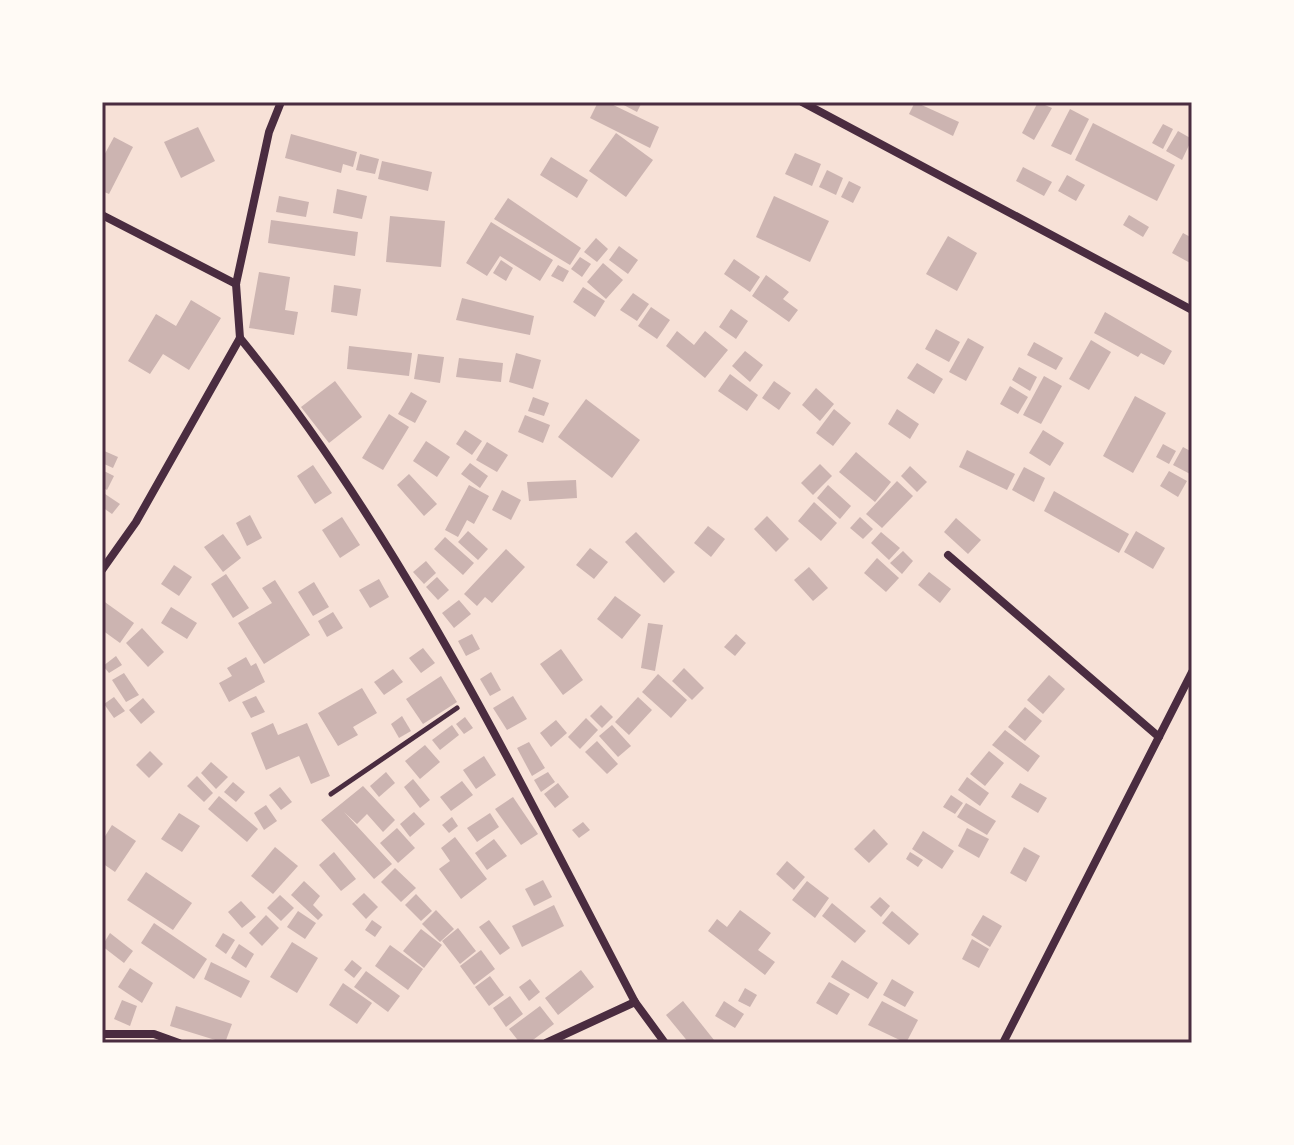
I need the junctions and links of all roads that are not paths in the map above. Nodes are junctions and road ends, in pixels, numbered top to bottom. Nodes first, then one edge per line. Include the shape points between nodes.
1 (281, 102) edge
2 (802, 102) edge
3 (102, 215) edge
4 (236, 284) junction
5 (1192, 310) edge
6 (240, 338) junction
7 (948, 555) dead end
8 (102, 570) edge
9 (1192, 672) edge
10 (1159, 737) junction
11 (635, 1002) junction
12 (102, 1034) edge
13 (179, 1043) edge
14 (546, 1043) edge
15 (665, 1043) edge
16 (1003, 1043) edge

1 - 4 street via 269,132
2 - 5 street
3 - 4 street
4 - 6 street
6 - 8 street via 136,522
6 - 11 street via 332,464 475,696
7 - 10 street
9 - 10 street
10 - 16 street
11 - 14 street
11 - 15 street
12 - 13 street via 154,1034

